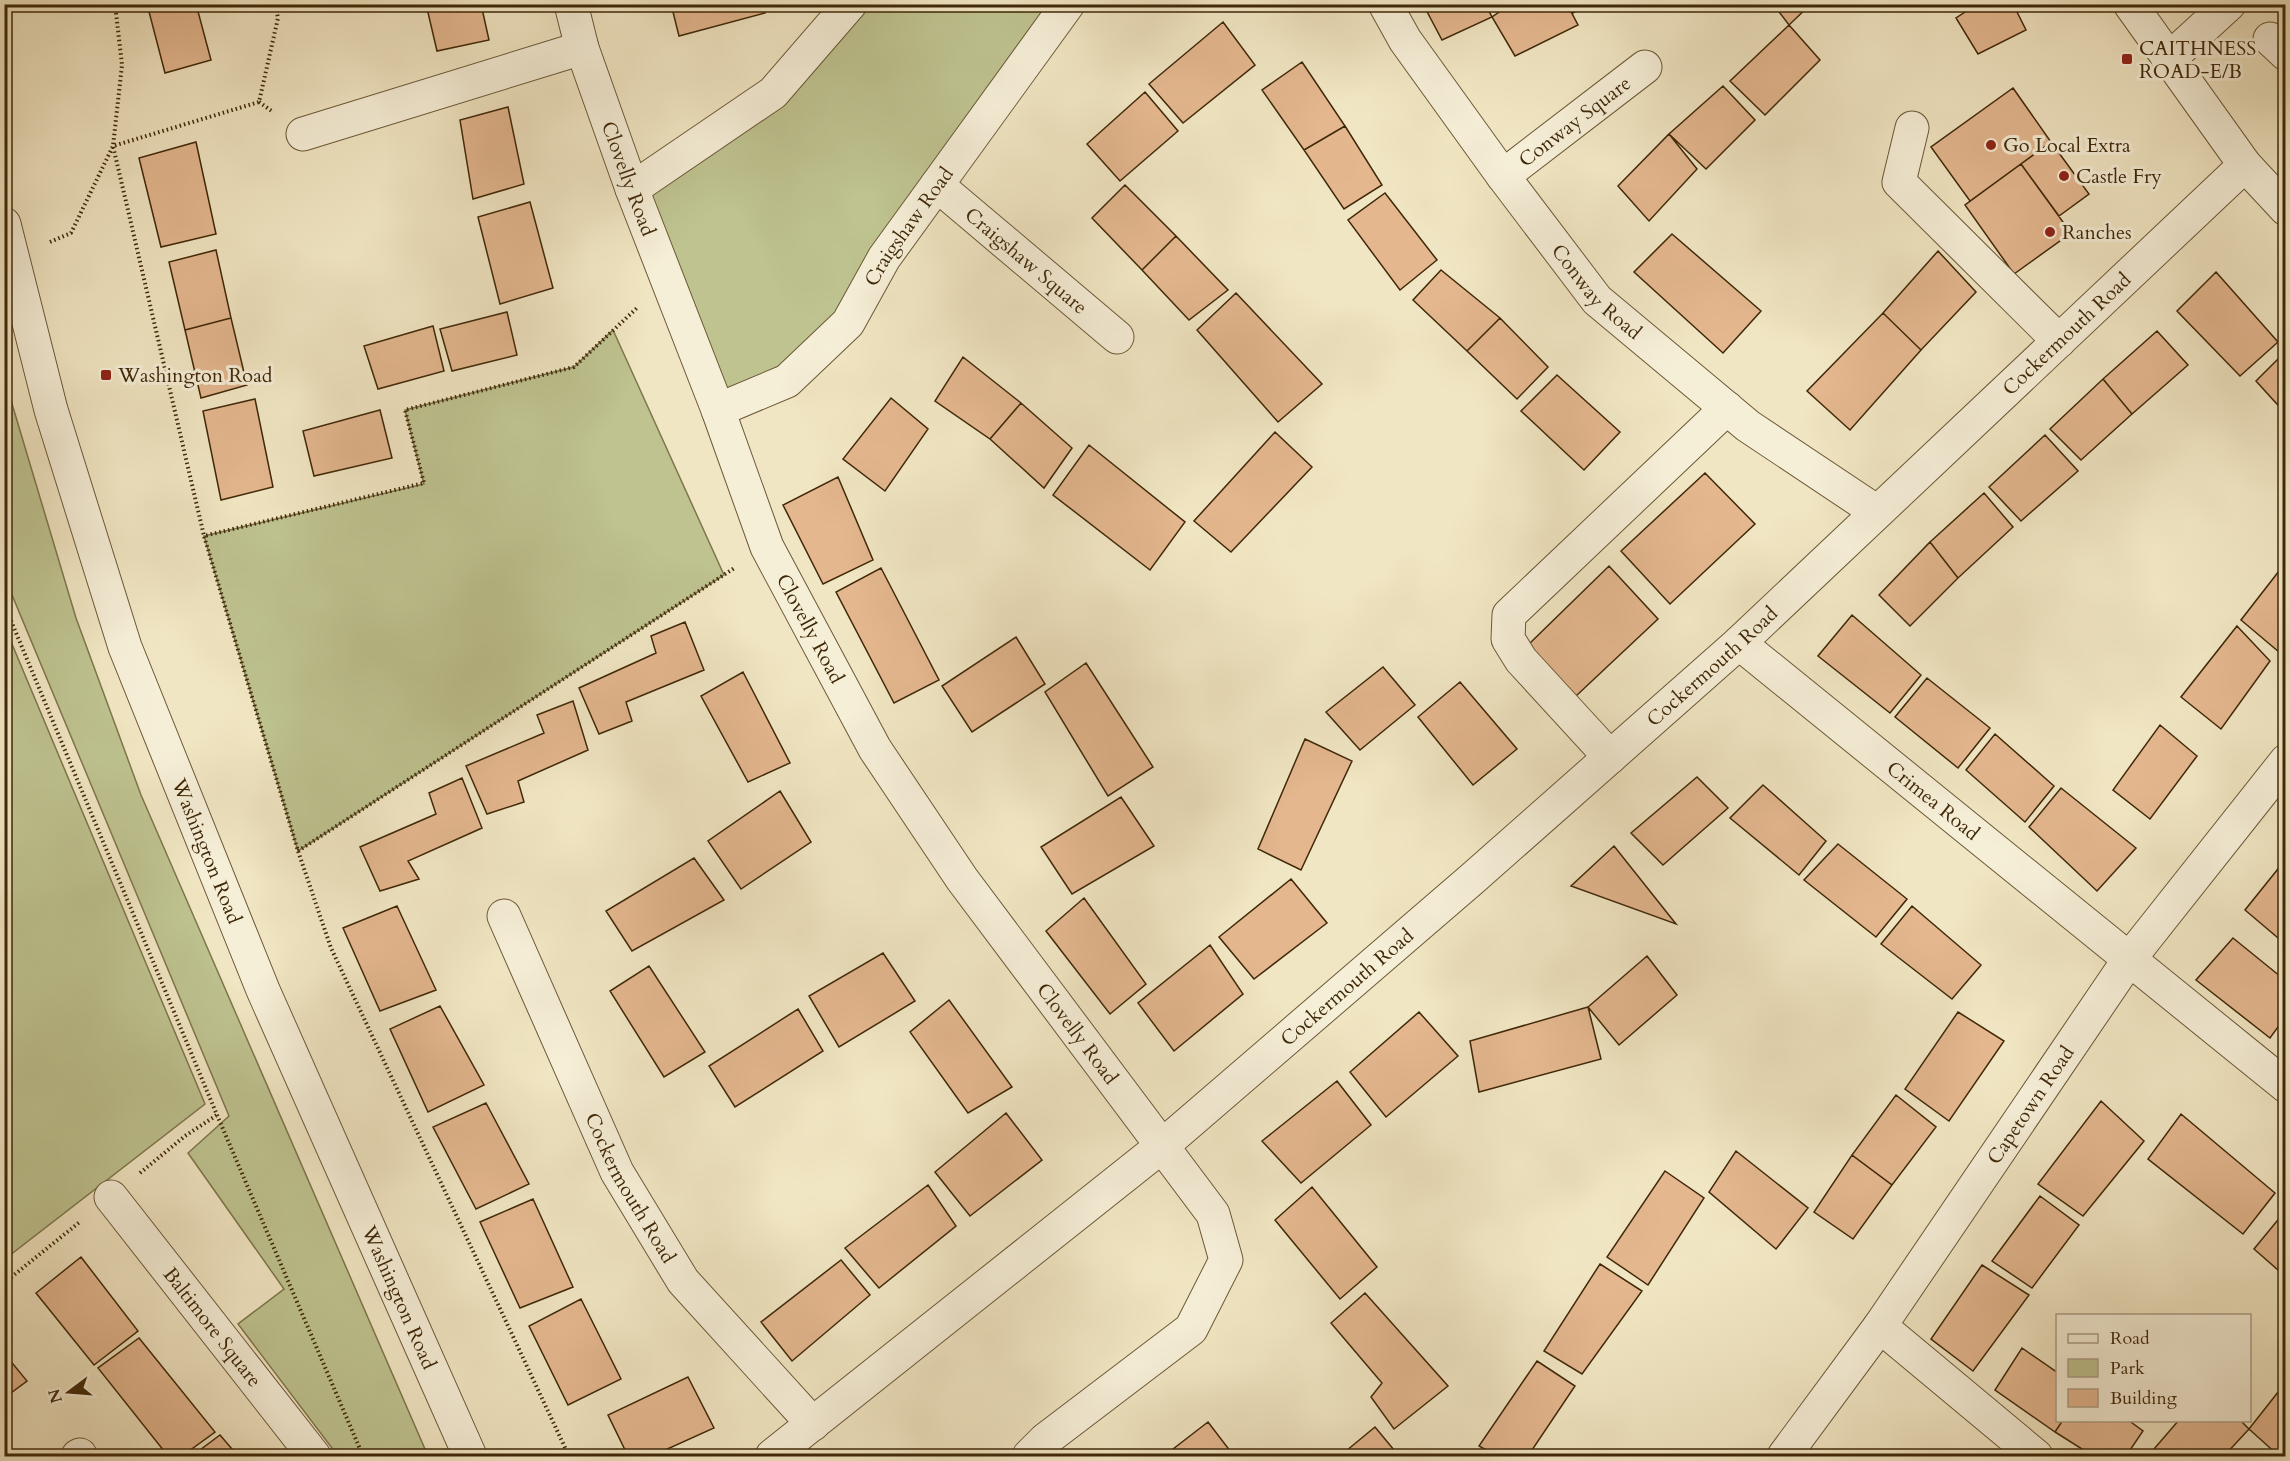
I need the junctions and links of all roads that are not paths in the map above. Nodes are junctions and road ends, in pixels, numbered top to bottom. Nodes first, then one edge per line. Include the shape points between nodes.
1 (571, 4) edge
2 (850, 4) edge
3 (1068, 4) edge
4 (1384, 4) edge
5 (2130, 4) edge
6 (2229, 4) edge
7 (582, 48) junction
8 (2168, 60) junction
9 (1645, 67) dead end
10 (1912, 128) dead end
11 (303, 135) dead end
12 (2245, 165) junction
13 (1503, 176) junction
14 (937, 185) junction
15 (632, 189) junction
16 (2286, 208) edge
17 (4, 224) edge
18 (1117, 337) dead end
19 (2059, 341) junction
20 (1727, 408) junction
21 (718, 410) junction
22 (1877, 512) junction
23 (1739, 643) junction
24 (1610, 757) junction
25 (2286, 761) edge
26 (504, 916) dead end
27 (2130, 958) junction
28 (2286, 1086) edge
29 (1162, 1146) junction
30 (111, 1197) dead end
31 (1880, 1326) junction
32 (813, 1424) junction
33 (314, 1456) edge
34 (470, 1456) edge
35 (772, 1456) edge
36 (1029, 1456) edge
37 (1784, 1456) edge
38 (2036, 1456) edge

1 - 7 street, Clovelly Road
2 - 15 street via 773,93
3 - 14 street, Craigshaw Road
4 - 13 street, Conway Road via 1404,40
5 - 8 street
6 - 8 street
7 - 11 street
7 - 15 street, Clovelly Road
8 - 12 street
9 - 13 street, Conway Square
10 - 19 street via 1899,182
12 - 16 street
12 - 19 street, Cockermouth Road
13 - 20 street, Conway Road via 1597,300
14 - 18 street, Craigshaw Square
14 - 21 street, Craigshaw Road via 884,258 848,323 787,381
15 - 21 street, Clovelly Road
17 - 34 street, Washington Road via 51,410 125,647 263,990
19 - 22 street, Cockermouth Road
20 - 22 street, Conway Road
20 - 24 street via 1509,615 1508,639 1521,660
21 - 29 street, Clovelly Road via 767,547 875,749 962,879
22 - 23 street, Cockermouth Road
23 - 24 street, Cockermouth Road
23 - 27 street, Crimea Road
24 - 29 street, Cockermouth Road
25 - 27 street, Capetown Road
26 - 32 street, Cockermouth Road via 617,1172 683,1281
27 - 28 street, Crimea Road
27 - 31 street, Capetown Road
29 - 32 street, Cockermouth Road
29 - 36 street via 1213,1214 1226,1260 1191,1329
30 - 33 street, Baltimore Square
31 - 37 street, Capetown Road
31 - 38 street
32 - 35 street, Cockermouth Road

